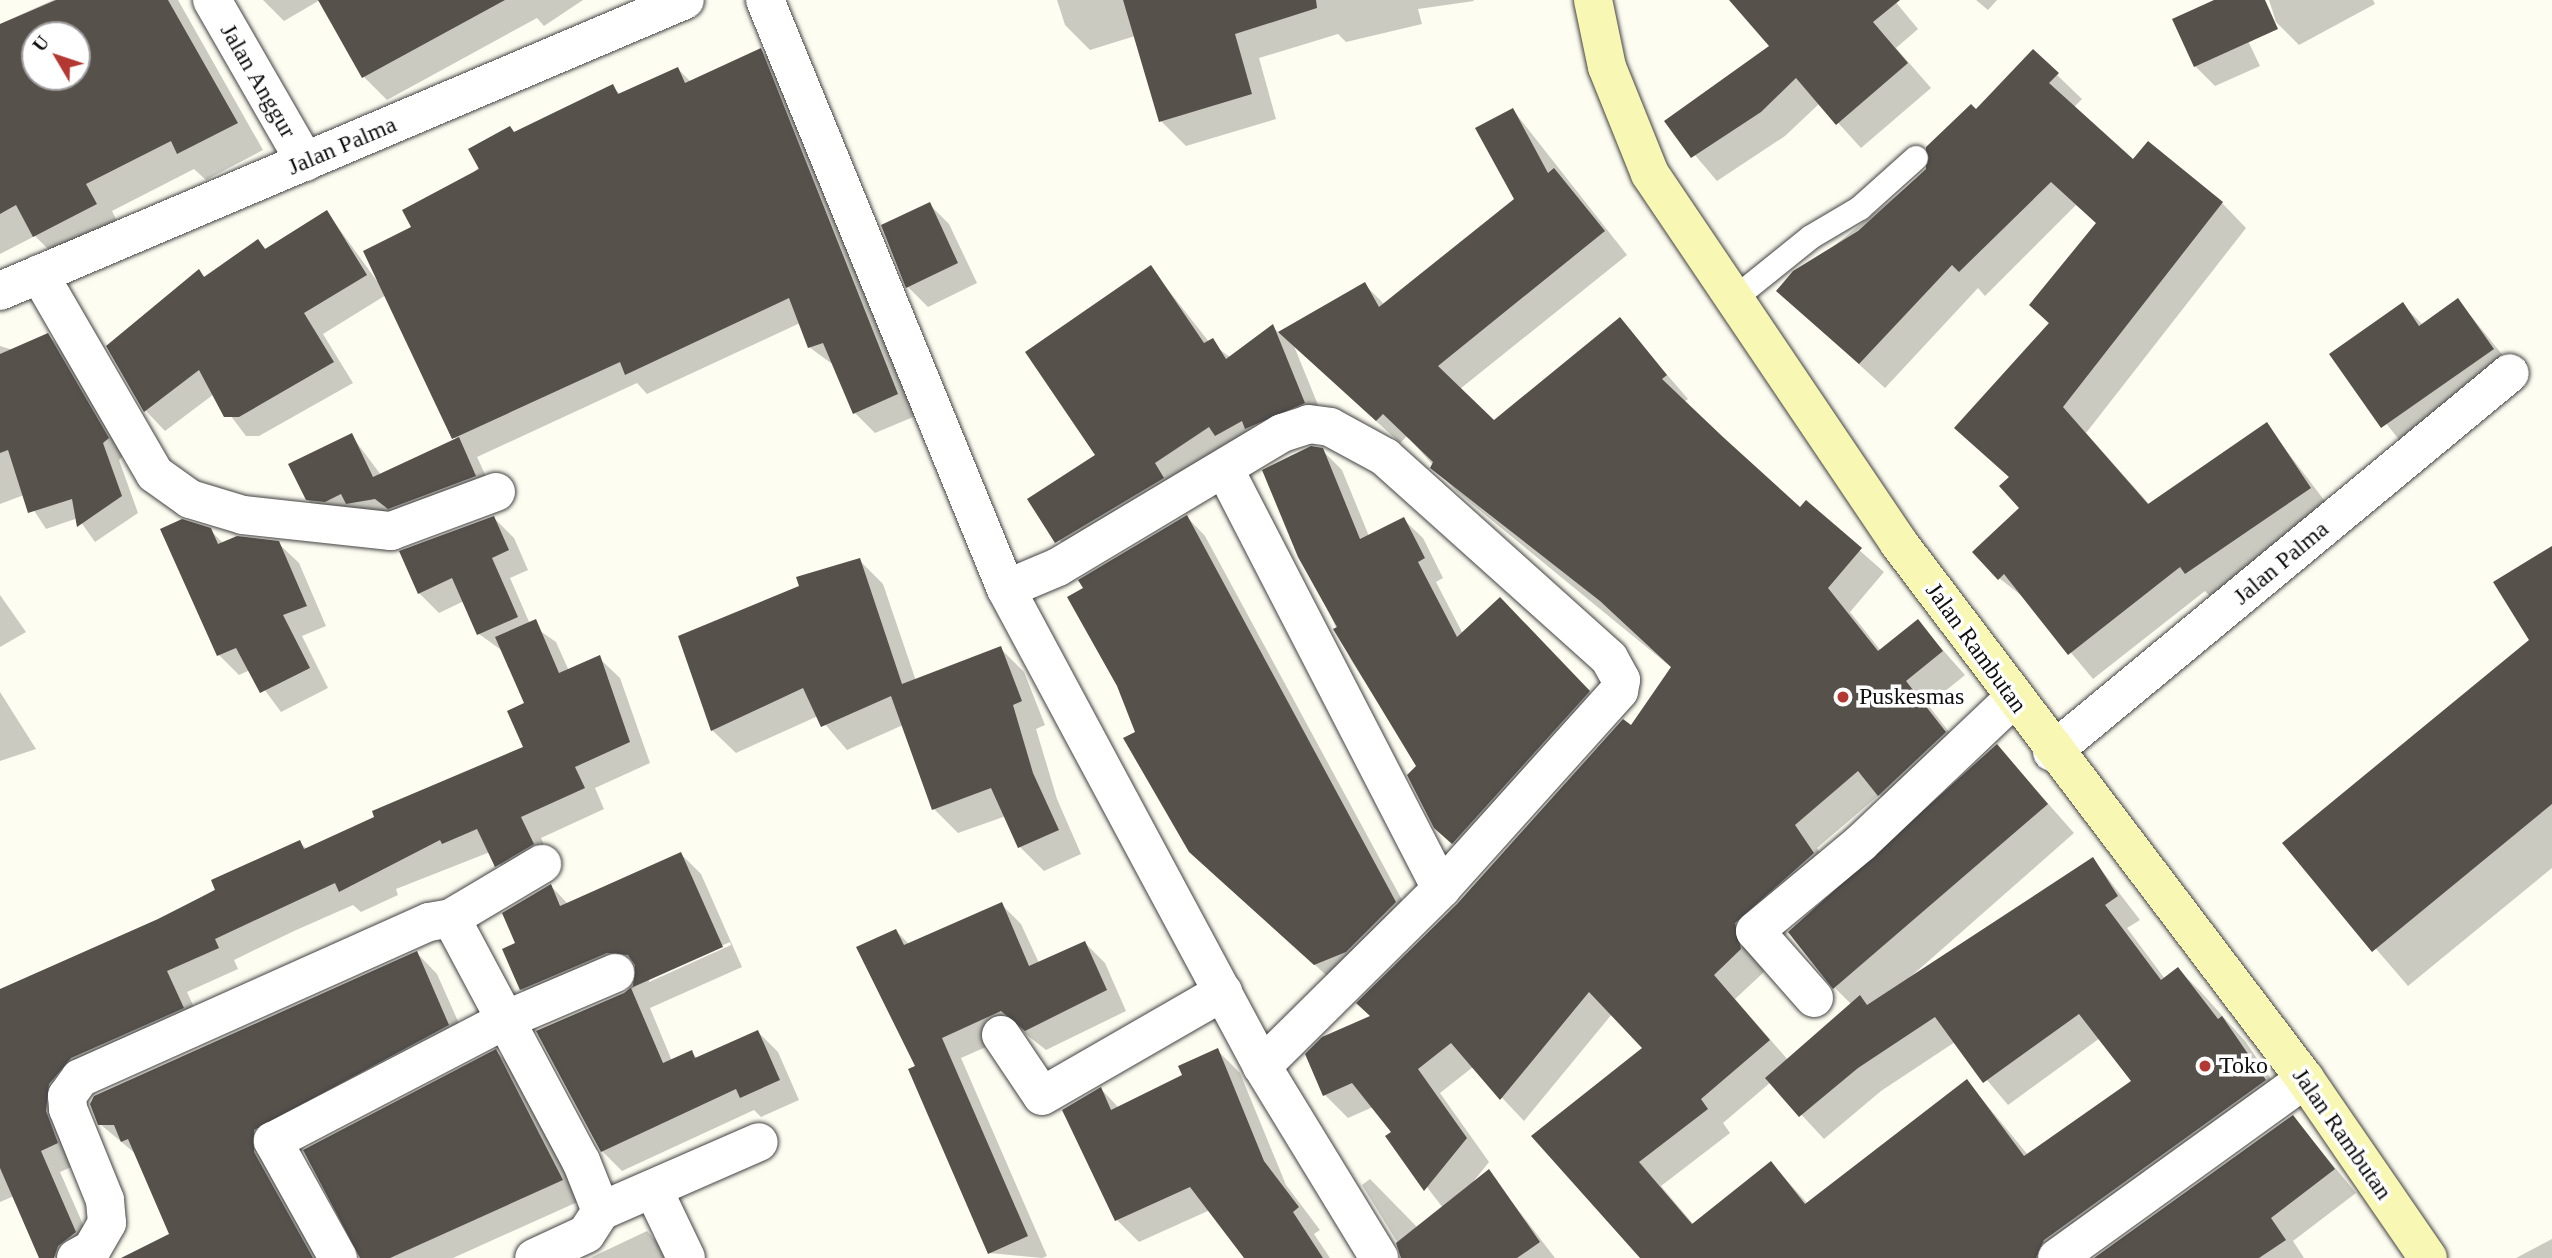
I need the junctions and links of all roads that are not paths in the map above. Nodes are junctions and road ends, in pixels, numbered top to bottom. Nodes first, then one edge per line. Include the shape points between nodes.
1 (212, 0) edge
2 (685, 0) edge
3 (765, 0) edge
4 (1593, 0) edge
5 (1916, 158) dead end
6 (305, 162) junction
7 (39, 274) junction
8 (0, 291) edge
9 (1734, 299) junction
10 (2510, 373) dead end
11 (1225, 470) junction
12 (496, 492) dead end
13 (1006, 589) junction
14 (2013, 699) junction
15 (2052, 752) junction
16 (542, 864) dead end
17 (1441, 889) junction
18 (452, 918) junction
19 (615, 973) dead end
20 (1223, 992) junction
21 (1814, 998) dead end
22 (505, 1020) junction
23 (1001, 1035) dead end
24 (1262, 1066) junction
25 (2305, 1079) junction
26 (759, 1142) dead end
27 (653, 1189) junction
28 (601, 1212) junction
29 (76, 1258) edge
30 (338, 1258) edge
31 (534, 1258) edge
32 (685, 1258) edge
33 (1379, 1258) edge
34 (2057, 1258) edge
35 (2428, 1258) edge

1 - 6 street, Jalan Anggur
2 - 6 street, Jalan Palma
3 - 13 street
4 - 9 street, Jalan Rambutan via 1607,67 1650,174
5 - 9 lane via 1860,208 1811,237
6 - 7 street, Jalan Palma
7 - 8 street, Jalan Palma
7 - 12 street via 155,474 190,499 243,515 391,531
9 - 14 street, Jalan Rambutan
10 - 15 street, Jalan Palma
11 - 13 street via 1058,567
11 - 17 street
11 - 17 street via 1282,433 1309,424 1330,427 1385,457 1618,669 1619,691
13 - 20 street
14 - 15 street, Jalan Rambutan
14 - 21 street via 1861,843 1755,931
15 - 25 street, Jalan Rambutan
16 - 18 street
17 - 24 street
18 - 22 street
18 - 29 street via 80,1078 67,1096 68,1109 105,1200 107,1223 92,1249
19 - 22 street
20 - 23 street via 1041,1096
20 - 24 street
22 - 28 street via 582,1161
22 - 30 street via 273,1141
24 - 33 street
25 - 34 street
25 - 35 street, Jalan Rambutan
26 - 27 street
27 - 28 street
27 - 32 street
28 - 31 street via 586,1234

